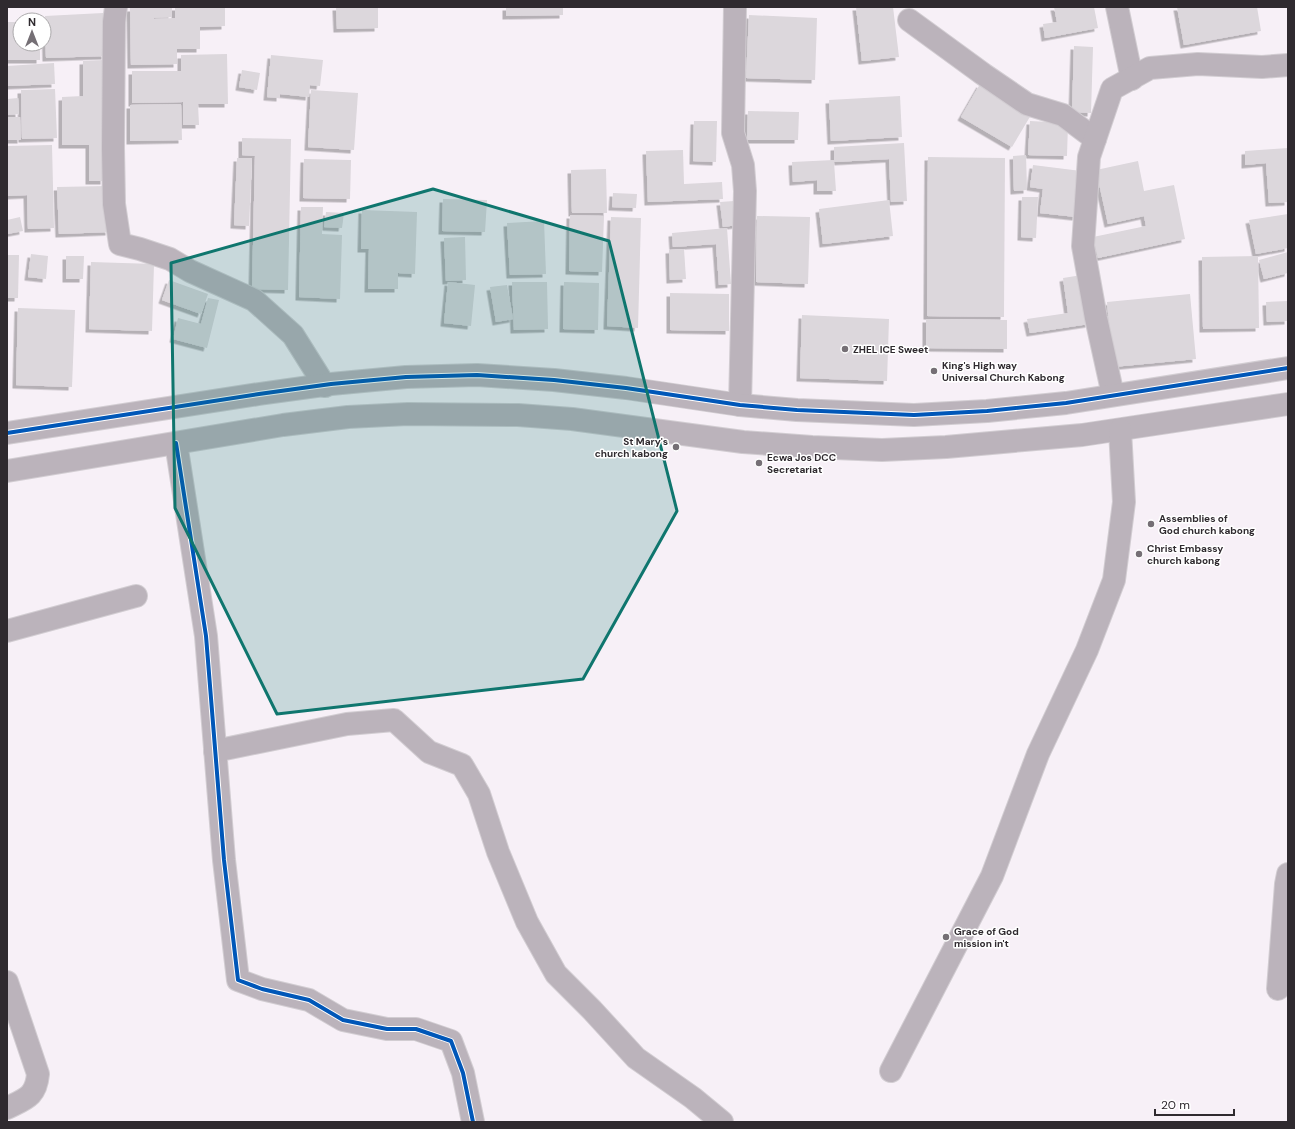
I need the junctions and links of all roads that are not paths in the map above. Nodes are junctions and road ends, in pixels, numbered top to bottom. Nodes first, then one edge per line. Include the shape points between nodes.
1 (116, 7) edge
2 (734, 7) edge
3 (1117, 7) edge
4 (909, 20) dead end
5 (1288, 65) edge
6 (1132, 79) junction
7 (1096, 139) junction
8 (1288, 368) edge
9 (325, 386) junction
10 (1113, 395) junction
11 (1288, 404) edge
12 (740, 405) junction
13 (1120, 430) junction
14 (7, 433) edge
15 (176, 443) junction
16 (7, 471) edge
17 (136, 596) dead end
18 (7, 631) edge
19 (215, 751) junction
20 (1288, 874) edge
21 (7, 982) edge
22 (1278, 989) dead end
23 (891, 1071) dead end
24 (7, 1108) edge
25 (473, 1122) edge
26 (722, 1122) edge

1 - 9 street via 113,148 114,196 120,244 170,259 190,271 254,300 293,335
2 - 12 street via 733,132 743,165 746,191
3 - 6 street
4 - 7 street via 1027,104 1063,115
5 - 6 street via 1262,68 1198,64 1150,68
6 - 7 street via 1112,90
7 - 10 street via 1089,157 1083,246
8 - 10 street
9 - 12 street via 406,377 476,375 626,388
9 - 14 street
10 - 12 street via 1066,403 914,415
11 - 13 street
13 - 15 street via 1082,436 882,450 743,442 572,419 518,415 408,414 348,417 283,425
13 - 23 street via 1124,502 1114,580 1087,650 1038,754 992,876
15 - 16 street
15 - 19 street via 206,636
17 - 18 street
19 - 25 street via 238,980 309,1000 343,1020 387,1029 416,1029 451,1041 463,1073
19 - 26 street via 347,724 394,720 429,752 462,765 479,794 498,852 527,922 556,974 636,1058
20 - 22 street
21 - 24 street via 38,1074 37,1084 28,1098

